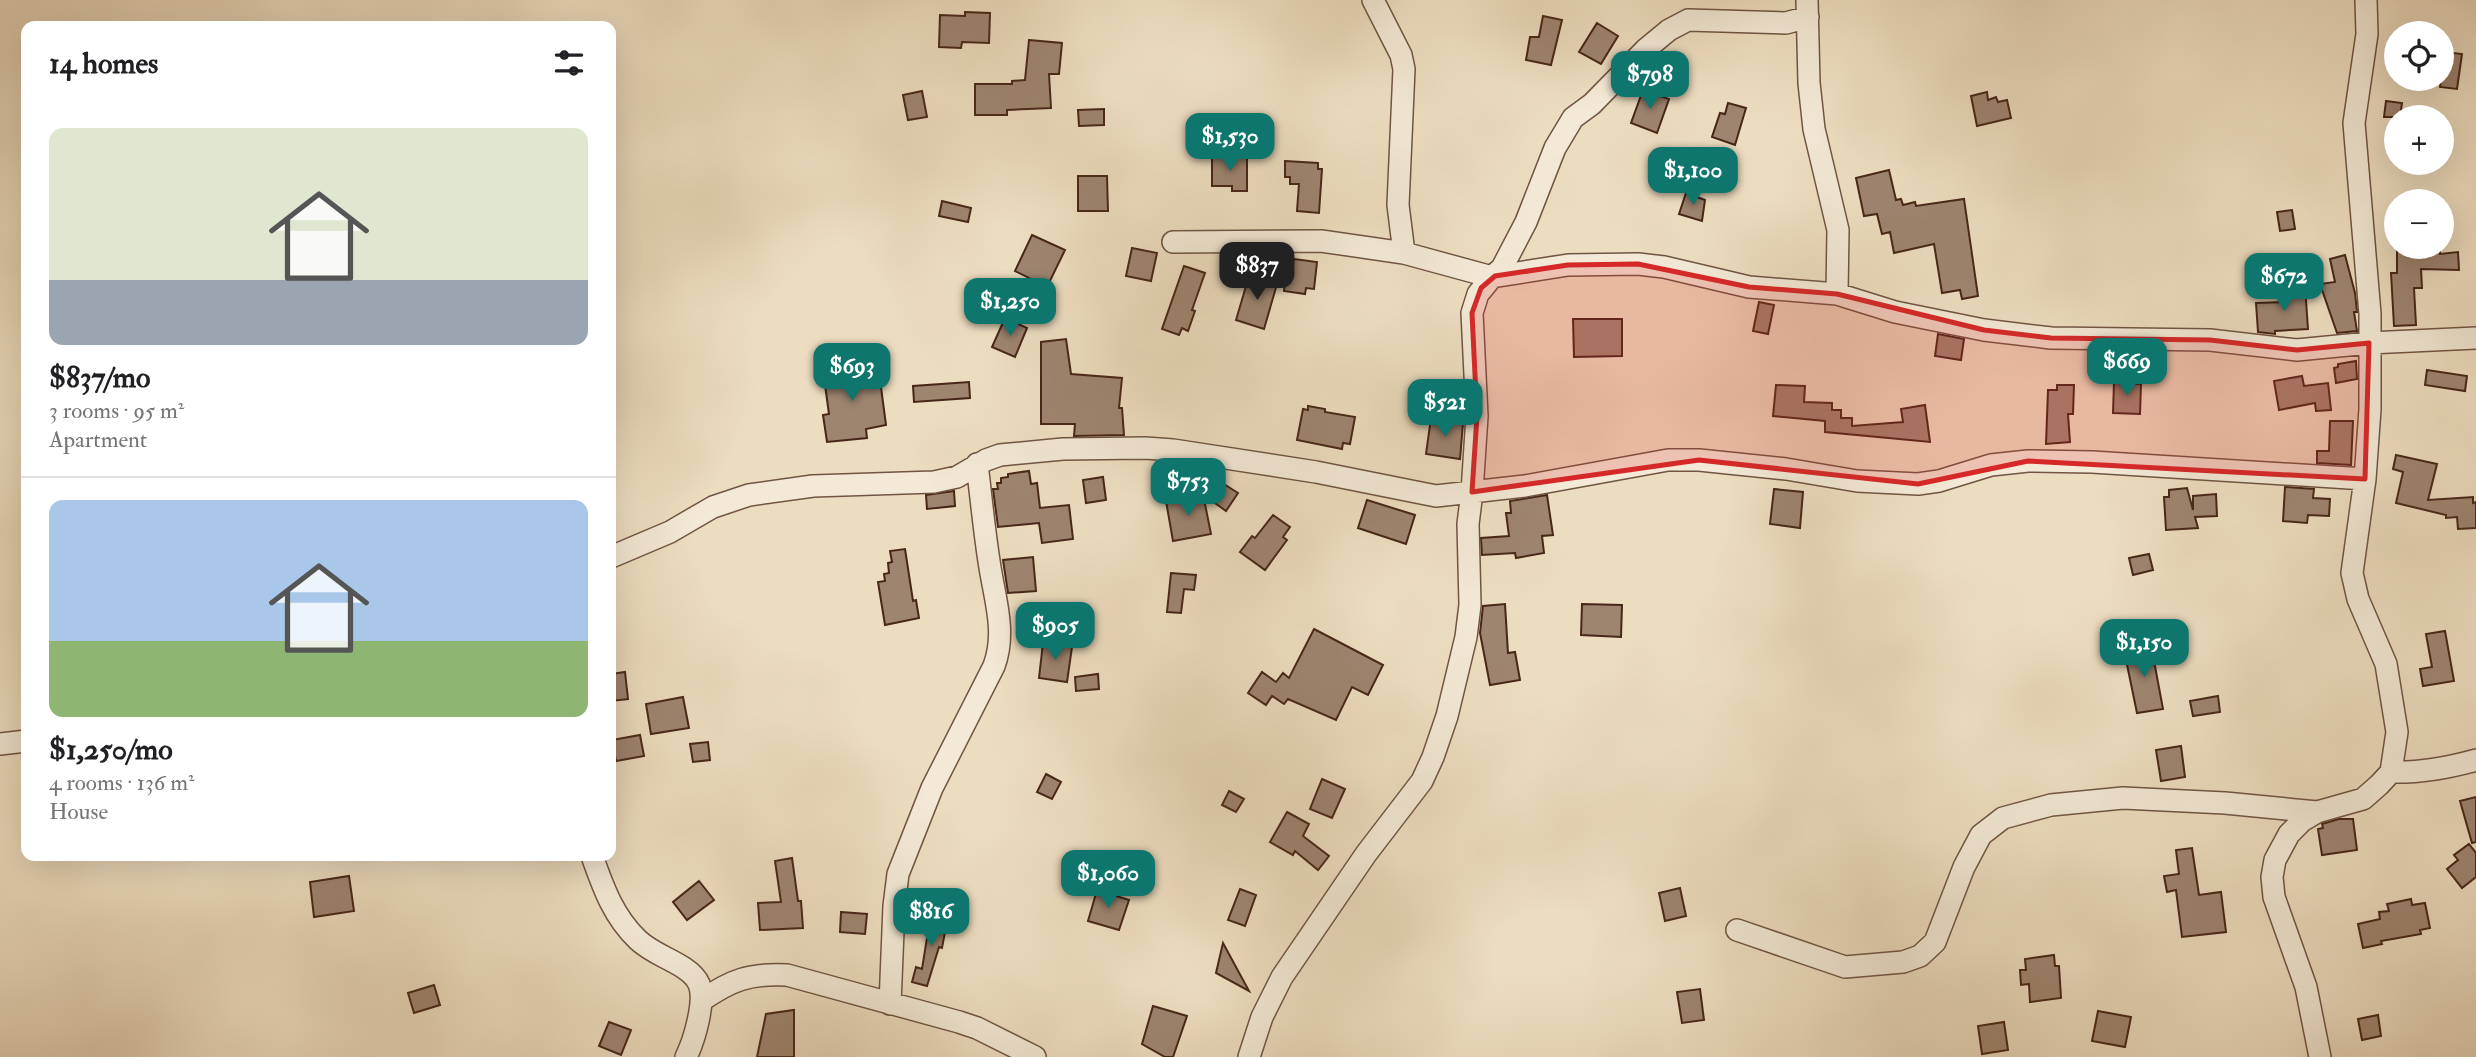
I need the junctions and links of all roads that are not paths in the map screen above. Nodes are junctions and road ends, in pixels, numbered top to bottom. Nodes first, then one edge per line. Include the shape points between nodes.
1 (1373, 0) edge
2 (2366, 0) edge
3 (1808, 8) edge
4 (1172, 242) dead end
5 (1404, 253) junction
6 (1492, 277) junction
7 (1837, 294) junction
8 (2476, 338) edge
9 (2368, 343) junction
10 (977, 464) junction
11 (2365, 479) junction
12 (1472, 492) junction
13 (616, 555) edge
14 (21, 742) edge
15 (0, 744) edge
16 (2476, 760) edge
17 (2391, 772) junction
18 (2317, 812) junction
19 (594, 861) edge
20 (1737, 930) dead end
21 (701, 1002) junction
22 (890, 1004) junction
23 (686, 1057) edge
24 (1035, 1057) edge
25 (1249, 1057) edge
26 (2320, 1057) edge

1 - 5 street via 1404,69 1398,205
2 - 9 street via 2367,34 2354,123 2370,314
3 - 6 street via 1786,23 1688,20 1646,49 1573,118 1555,148 1526,222 1502,268
3 - 7 street via 1814,129 1838,230
4 - 5 street via 1321,241
5 - 6 street
6 - 7 street via 1568,265 1638,264 1749,287
6 - 12 street via 1478,294 1472,313 1477,416
7 - 9 street via 1895,312 2051,338 2210,340 2298,351
8 - 9 street
9 - 11 street
10 - 12 street via 1012,453 1144,448 1316,472 1436,496
10 - 13 street via 957,477 934,482 813,486 750,495
10 - 22 street via 999,620 999,652 932,788 898,874
11 - 12 street via 2028,461 1991,465 1918,484 1668,460
11 - 17 street via 2352,573 2391,682 2397,732
12 - 25 street via 1466,637 1433,757 1422,781 1282,977
14 - 15 street
16 - 17 street via 2442,769
17 - 18 street via 2363,799
18 - 20 street via 2123,798 2051,805 2003,818 1981,835 1935,942 1920,956 1903,962 1845,967
18 - 26 street via 2289,834 2278,851 2272,877 2274,897 2306,987
19 - 21 street via 617,914 651,950 694,976
21 - 22 street via 734,981 768,974 788,975
21 - 23 street
22 - 24 street via 977,1028

